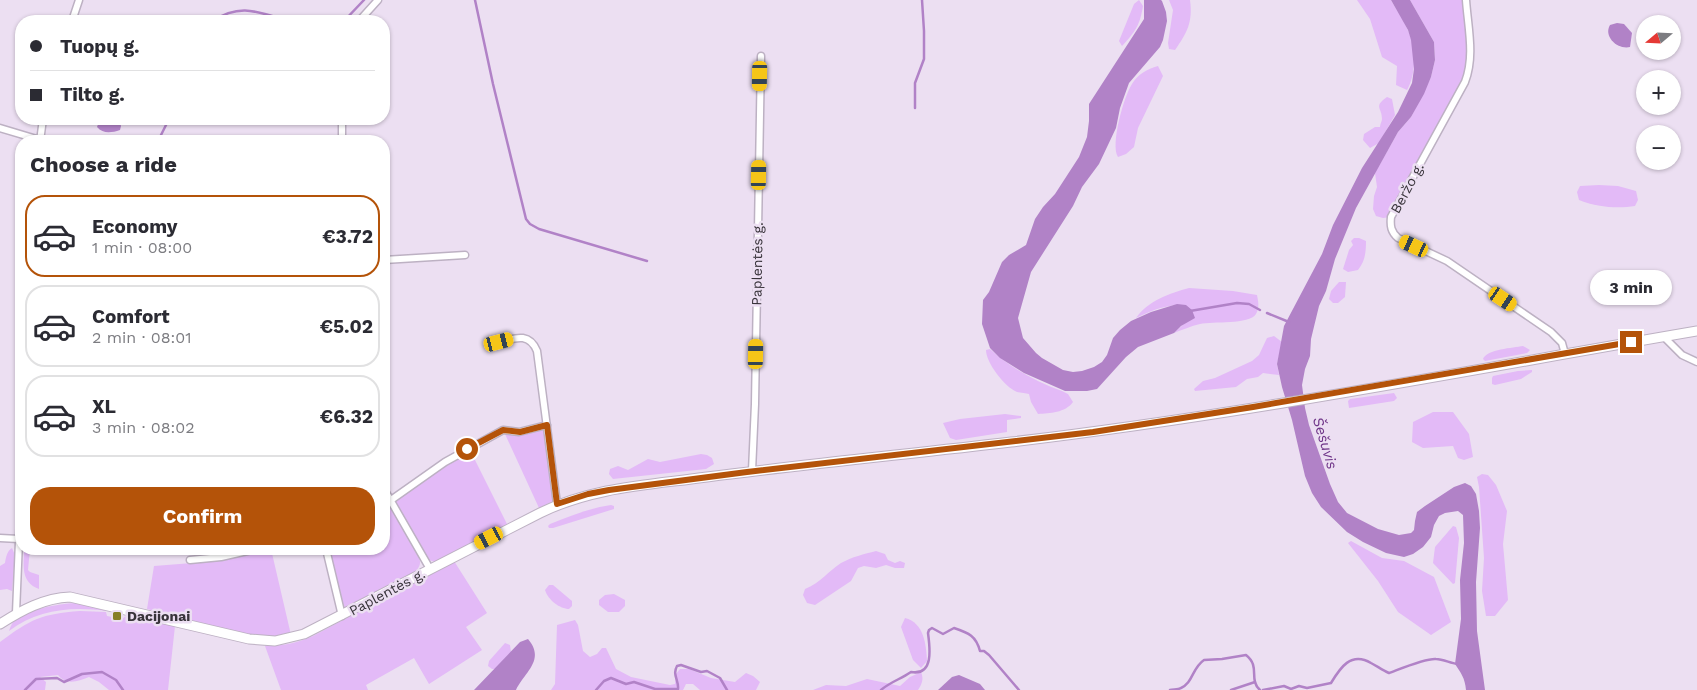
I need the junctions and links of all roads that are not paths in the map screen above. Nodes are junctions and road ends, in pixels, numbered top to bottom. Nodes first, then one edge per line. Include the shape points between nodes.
1 (79, 0) edge
2 (378, 0) edge
3 (1466, 0) edge
4 (74, 15) edge
5 (364, 15) edge
6 (761, 56) dead end
7 (0, 128) edge
8 (22, 135) edge
9 (465, 255) dead end
10 (390, 260) edge
11 (1697, 331) edge
12 (1664, 336) junction
13 (499, 342) dead end
14 (1565, 354) junction
15 (1697, 362) edge
16 (547, 425) junction
17 (752, 472) junction
18 (390, 502) joint
19 (557, 504) junction
20 (0, 538) edge
21 (15, 539) edge
22 (18, 555) edge
23 (230, 555) edge
24 (327, 555) edge
25 (190, 560) dead end
26 (430, 569) junction
27 (16, 613) junction
28 (342, 616) junction
29 (0, 624) edge

1 - 4 street
2 - 5 street
3 - 14 street, Beržo g. via 1470,70 1391,217 1390,226 1398,238 1447,261 1551,332 1562,343
6 - 17 street, Paplentės g.
7 - 8 street
9 - 10 street
11 - 12 main road, Paplentės g.
12 - 14 main road, Paplentės g.
12 - 15 street via 1682,355
13 - 16 street via 517,337 529,339 534,344
14 - 17 main road, Paplentės g. via 1093,432
16 - 18 street via 520,432 503,430 445,462
16 - 19 street
17 - 19 main road, Paplentės g. via 609,490
18 - 26 street
19 - 26 main road, Paplentės g.
20 - 21 street
22 - 27 street
23 - 25 street
24 - 28 street
26 - 28 main road, Paplentės g.
27 - 28 main road, Paplentės g. via 52,599 70,598 248,639 275,641 304,634
27 - 29 main road, Paplentės g.

